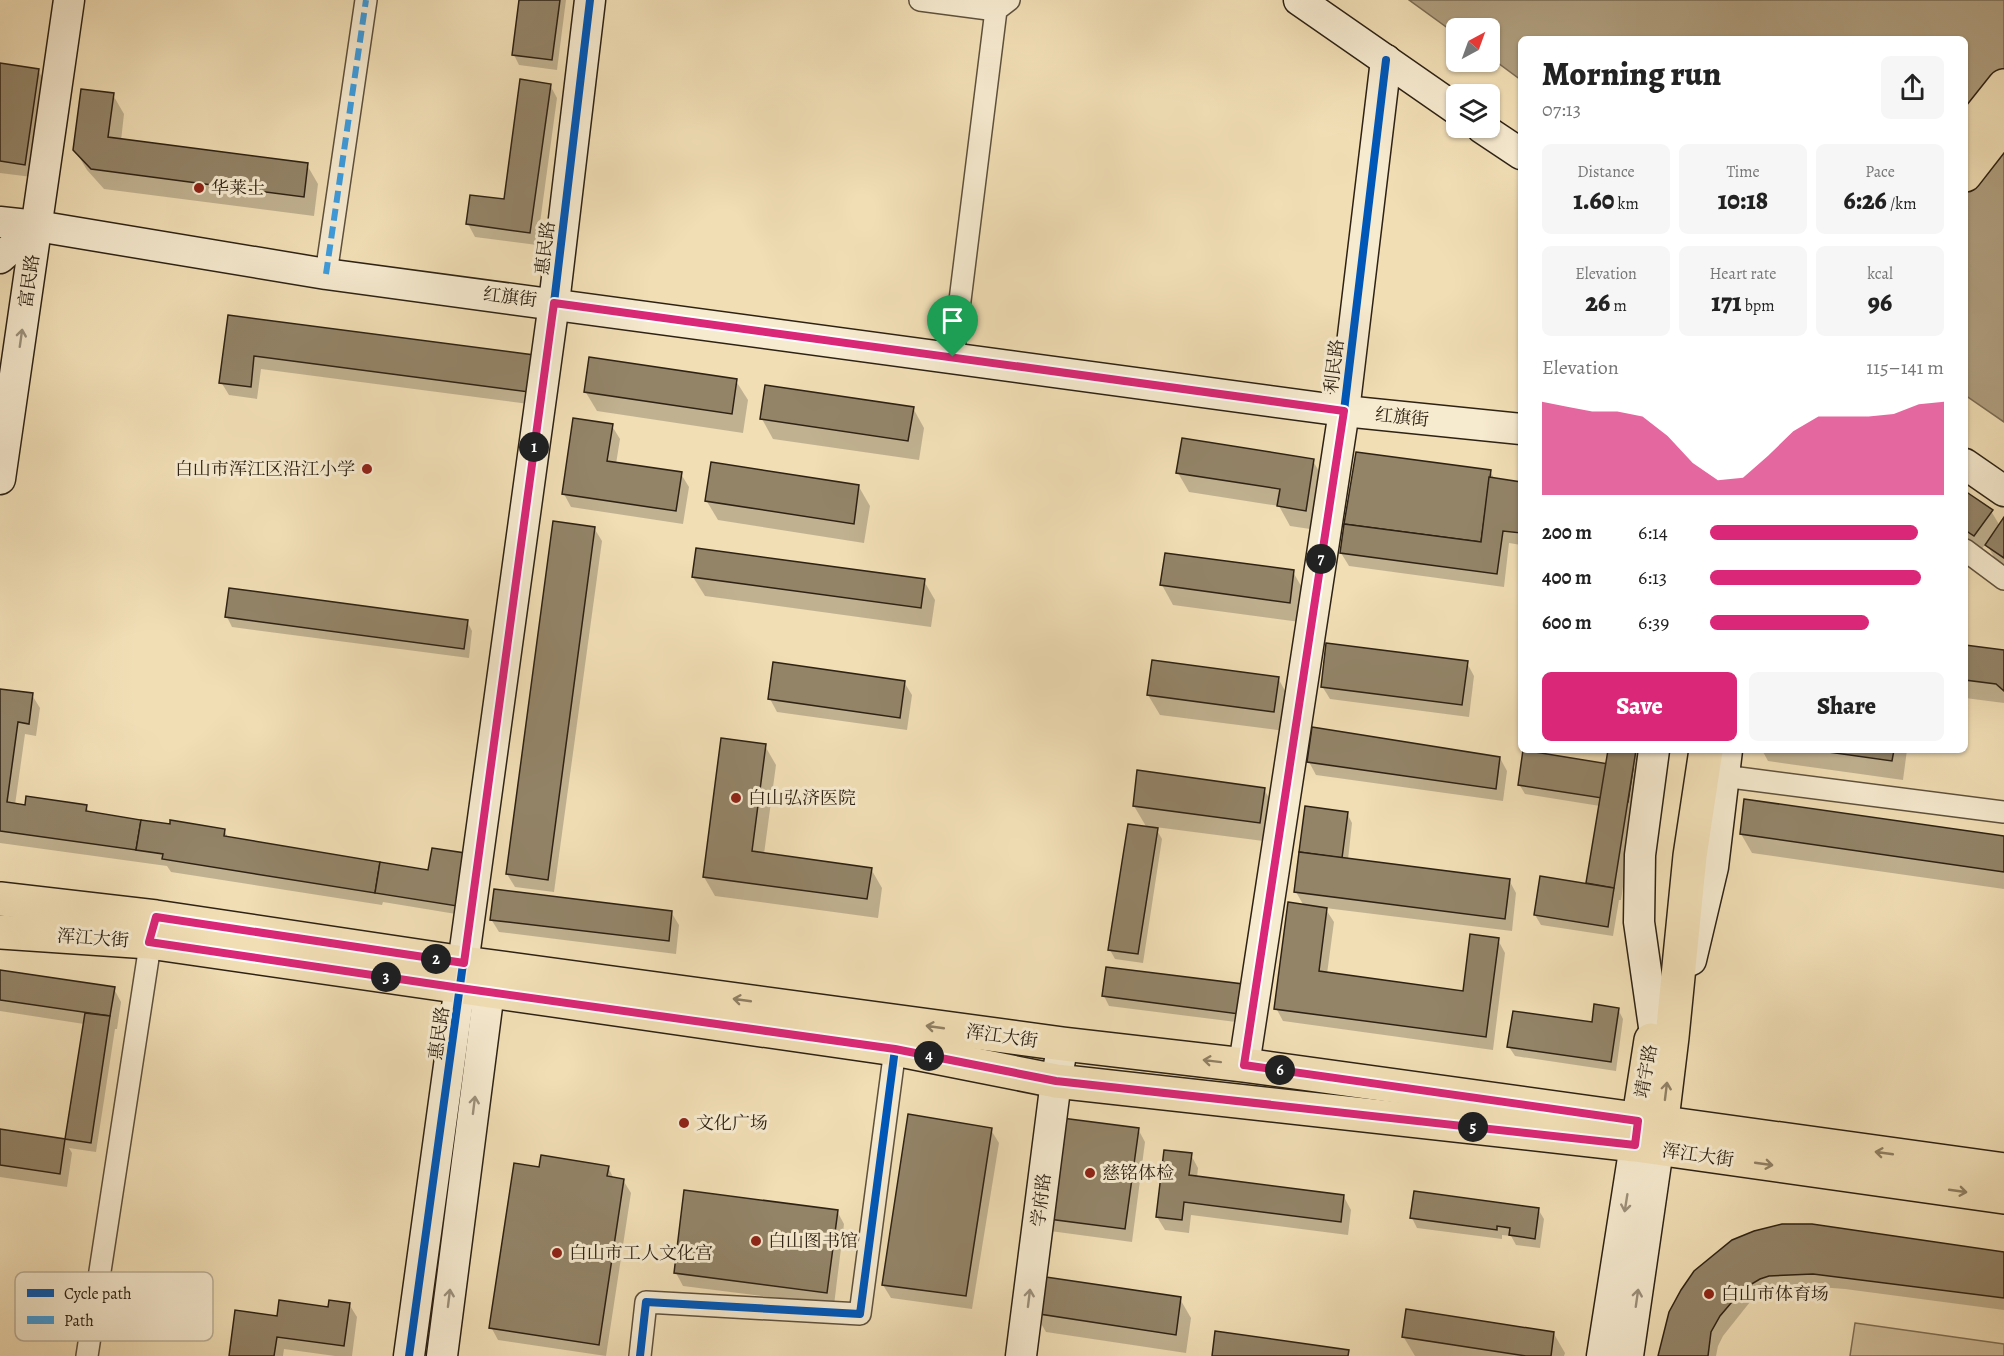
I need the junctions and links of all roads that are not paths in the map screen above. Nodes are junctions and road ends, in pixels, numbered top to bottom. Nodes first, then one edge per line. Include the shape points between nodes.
1 (69, 0) edge
2 (366, 0) edge
3 (590, 0) edge
4 (920, 0) edge
5 (1299, 0) edge
6 (1003, 5) edge
7 (1386, 60) junction
8 (2004, 86) edge
9 (1446, 102) edge
10 (2004, 125) edge
11 (1968, 131) edge
12 (1497, 138) edge
13 (1518, 152) edge
14 (1968, 171) edge
15 (0, 222) edge
16 (37, 226) junction
17 (0, 258) edge
18 (326, 274) junction
19 (554, 303) junction
20 (953, 357) junction
21 (1344, 411) junction
22 (1518, 429) edge
23 (1968, 466) edge
24 (0, 479) edge
25 (2004, 491) edge
26 (1968, 552) edge
27 (2004, 579) edge
28 (1654, 753) edge
29 (1690, 753) edge
30 (1719, 759) edge
31 (2004, 812) edge
32 (1682, 856) junction
33 (0, 899) edge
34 (152, 929) junction
35 (0, 932) edge
36 (471, 981) junction
37 (1663, 1032) junction
38 (1063, 1044) junction
39 (895, 1049) junction
40 (1244, 1065) junction
41 (1056, 1081) junction
42 (1648, 1135) junction
43 (2004, 1170) edge
44 (2004, 1197) edge
45 (100, 1272) edge
46 (89, 1341) edge
47 (87, 1356) edge
48 (410, 1356) edge
49 (442, 1356) edge
50 (640, 1356) edge
51 (1021, 1356) edge
52 (1602, 1356) edge
53 (1628, 1356) edge

1 - 16 street, 富民路
2 - 18 street
3 - 19 street, 惠民路
4 - 6 street
5 - 7 street
6 - 20 street
7 - 9 street
7 - 21 street, 利民路
8 - 11 main road
10 - 14 main road
12 - 13 street
15 - 16 street, 红旗街
16 - 17 street, 富民路
16 - 18 street, 红旗街
24 -> 16 street, 富民路
18 - 19 street, 红旗街
19 - 20 street, 红旗街
19 - 36 street, 惠民路
20 - 21 street, 红旗街
21 - 22 street, 红旗街
21 - 40 street, 利民路
23 - 25 street
26 - 27 street
28 - 37 street via 1640,855 1639,922
29 - 32 main road
30 - 31 street
30 - 32 main road
30 - 37 street via 1713,867
32 - 37 main road, 靖宇路
33 - 34 main road, 浑江大街
34 - 35 main road, 浑江大街
34 - 36 main road, 浑江大街
34 - 45 street
38 -> 36 main road, 浑江大街
36 - 39 main road, 浑江大街
36 - 48 street, 惠民路
49 -> 36 street, 惠民路
37 - 42 main road, 靖宇路
40 -> 38 main road, 浑江大街
38 - 41 street, 学府路
39 - 41 main road, 浑江大街
39 - 50 street via 860,1314 646,1302
40 - 42 main road, 浑江大街
41 - 42 main road, 浑江大街
51 -> 41 street, 学府路
43 -> 42 main road, 浑江大街
42 -> 44 main road, 浑江大街
42 -> 52 street, 靖宇路
53 -> 42 street, 靖宇路
46 - 47 street

